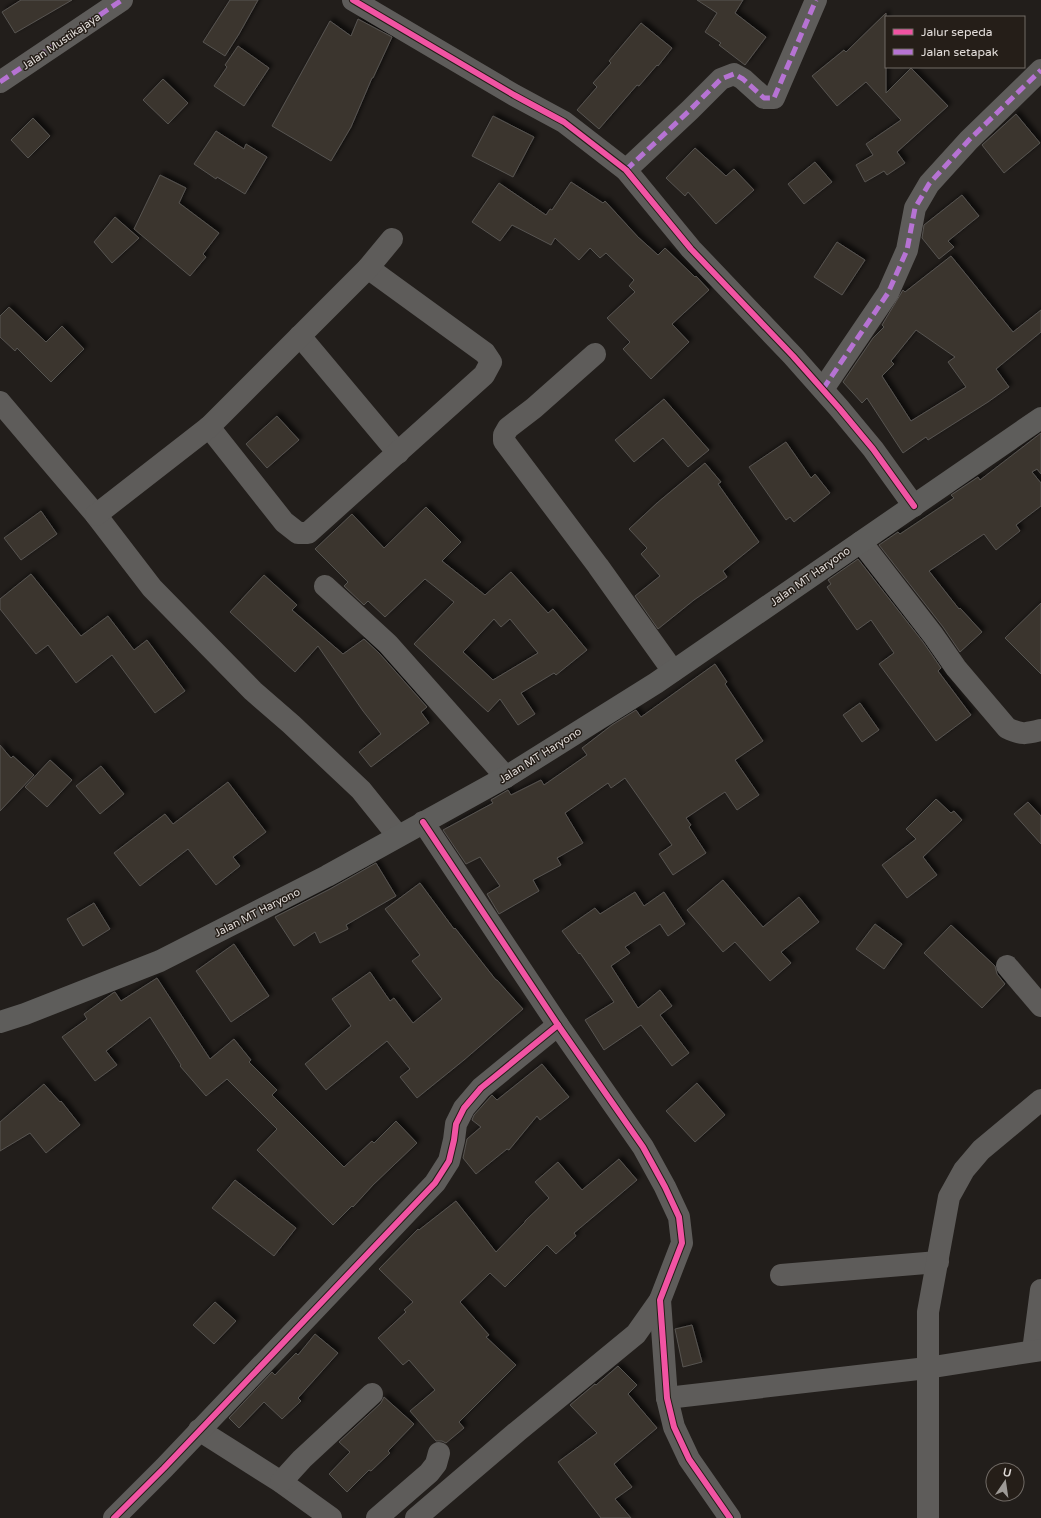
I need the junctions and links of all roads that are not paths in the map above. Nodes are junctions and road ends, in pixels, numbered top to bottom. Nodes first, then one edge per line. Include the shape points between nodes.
1 (122, 0) edge
2 (353, 0) edge
3 (816, 0) edge
4 (1041, 70) edge
5 (0, 82) edge
6 (626, 170) junction
7 (392, 239) dead end
8 (368, 268) junction
9 (300, 336) junction
10 (595, 354) dead end
11 (823, 389) junction
12 (0, 402) edge
13 (1041, 418) edge
14 (209, 427) junction
15 (398, 453) junction
16 (914, 506) junction
17 (96, 515) junction
18 (860, 542) junction
19 (325, 586) dead end
20 (673, 671) junction
21 (1041, 730) edge
22 (506, 777) junction
23 (423, 822) junction
24 (398, 836) junction
25 (1007, 966) dead end
26 (1041, 1006) edge
27 (0, 1022) edge
28 (558, 1025) junction
29 (1041, 1100) edge
30 (938, 1262) junction
31 (782, 1275) dead end
32 (1041, 1290) edge
33 (660, 1300) junction
34 (1037, 1350) edge
35 (927, 1368) junction
36 (372, 1394) dead end
37 (667, 1398) junction
38 (199, 1430) junction
39 (438, 1453) dead end
40 (281, 1482) junction
41 (114, 1518) edge
42 (330, 1518) edge
43 (377, 1518) edge
44 (416, 1518) edge
45 (730, 1518) edge
46 (928, 1518) edge

1 - 5 street, Jalan Mustikajaya
2 - 6 street via 564,122
3 - 6 street via 774,98 764,98 734,74 721,79
4 - 11 street via 969,140 929,184 915,208 908,250 888,293
6 - 11 street via 691,249
7 - 8 street
8 - 9 street
8 - 15 street via 485,353 491,362 484,375
9 - 14 street
9 - 15 street
10 - 20 street via 508,428 504,441
11 - 16 street via 874,449
12 - 17 street
13 - 16 main road, Jalan MT Haryono
14 - 15 street via 284,522 298,533 308,533
14 - 17 street
16 - 18 main road, Jalan MT Haryono
17 - 24 street via 152,588 253,691 361,790
18 - 20 main road, Jalan MT Haryono
18 - 21 street via 956,668 1007,728 1026,734
19 - 22 street via 388,644
20 - 22 main road, Jalan MT Haryono
22 - 23 main road, Jalan MT Haryono
23 - 24 main road, Jalan MT Haryono
23 - 28 street
24 - 27 main road, Jalan MT Haryono via 327,876 160,961
25 - 26 street
28 - 33 street via 643,1147 679,1217 682,1243
28 - 38 street via 480,1088 458,1118 449,1161 435,1183
29 - 30 street via 981,1150 964,1170 949,1198
30 - 31 street
30 - 35 street via 928,1312
32 - 34 street
33 - 37 street
33 - 44 street via 636,1334
34 - 35 street
35 - 37 street
35 - 46 street
36 - 40 street
37 - 45 street via 674,1427 689,1459
38 - 40 street
38 - 41 street
39 - 43 street via 436,1464 429,1473
40 - 42 street

